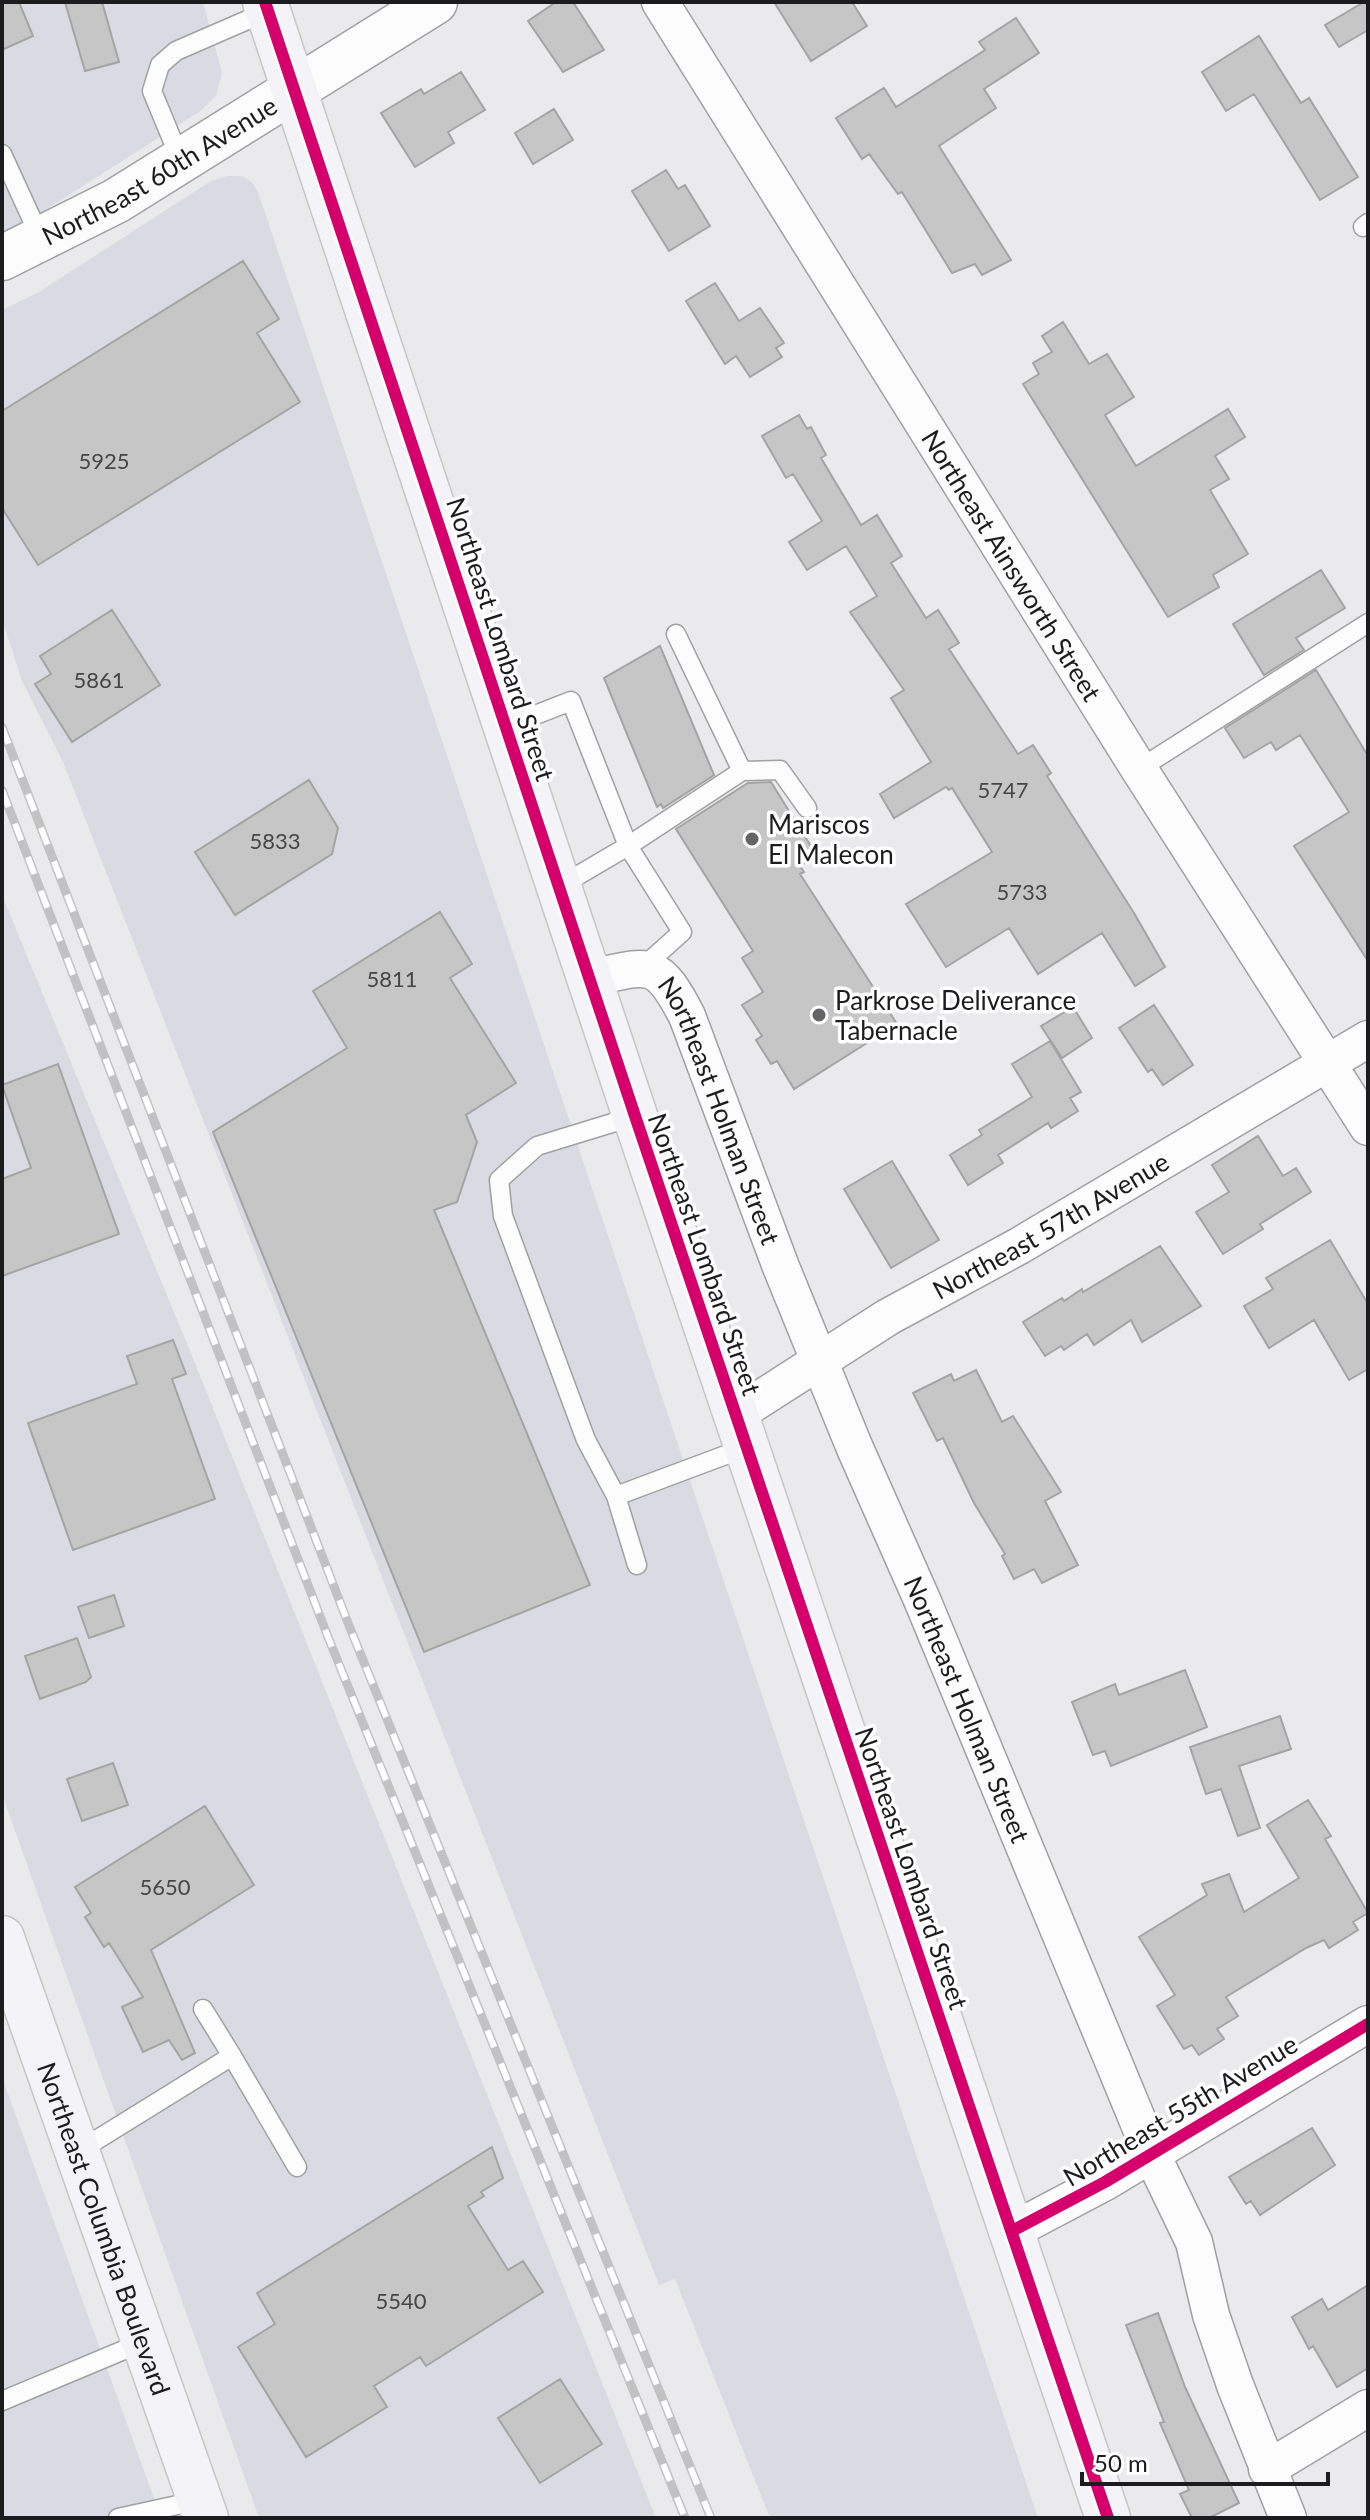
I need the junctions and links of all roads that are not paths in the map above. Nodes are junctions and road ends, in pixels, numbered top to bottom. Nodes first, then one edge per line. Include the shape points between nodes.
1 (435, 2) edge
2 (660, 2) edge
3 (266, 6) edge
4 (295, 91) junction
5 (2, 154) edge
6 (181, 161) junction
7 (41, 240) junction
8 (2, 258) edge
9 (1368, 623) edge
10 (676, 634) dead end
11 (507, 726) junction
12 (1139, 769) junction
13 (742, 771) junction
14 (807, 808) dead end
15 (628, 846) junction
16 (560, 886) junction
17 (643, 967) junction
18 (591, 978) junction
19 (1368, 1039) edge
20 (1327, 1062) junction
21 (635, 1116) junction
22 (1368, 1127) edge
23 (823, 1362) junction
24 (742, 1430) junction
25 (616, 1496) junction
26 (637, 1565) dead end
27 (2, 1938) edge
28 (203, 2009) dead end
29 (1368, 2024) edge
30 (232, 2056) junction
31 (77, 2152) junction
32 (1152, 2155) junction
33 (297, 2167) dead end
34 (1012, 2231) junction
35 (144, 2342) junction
36 (2, 2401) edge
37 (1368, 2408) edge
38 (1267, 2469) junction
39 (203, 2509) edge
40 (118, 2518) edge
41 (1108, 2518) edge
42 (1288, 2518) edge

1 - 4 street, Northeast 60th Avenue
2 - 12 street, Northeast Ainsworth Street
3 - 4 main road, Northeast Lombard Street
3 - 6 lane via 176,51 160,65 152,91
4 - 6 street, Northeast 60th Avenue
4 - 11 main road, Northeast Lombard Street
5 - 7 lane
6 - 7 street, Northeast 60th Avenue
7 - 8 street, Northeast 60th Avenue
9 - 12 lane
10 - 13 lane
11 - 15 lane via 571,701
11 - 16 main road, Northeast Lombard Street
12 - 20 street, Northeast Ainsworth Street
13 - 14 lane via 780,770
13 - 15 lane
15 - 16 lane
15 - 17 lane via 682,932
16 - 18 main road, Northeast Lombard Street
17 - 18 street, Northeast Holman Street
17 - 23 street, Northeast Holman Street via 659,973 687,1016 781,1267
18 - 21 main road, Northeast Lombard Street
19 - 20 street, Northeast 57th Avenue
20 - 22 street, Northeast Ainsworth Street
20 - 23 street, Northeast 57th Avenue via 1019,1246 888,1317
21 - 24 main road, Northeast Lombard Street
21 - 25 lane via 537,1146 499,1180 503,1216 580,1425
23 - 24 street, Northeast 57th Avenue
23 - 32 street, Northeast Holman Street
24 - 25 lane
24 - 34 main road, Northeast Lombard Street
25 - 26 lane
27 - 31 main road, Northeast Columbia Boulevard
28 - 30 lane
29 - 32 street, Northeast 55th Avenue
30 - 31 lane
30 - 33 lane
31 - 35 main road, Northeast Columbia Boulevard
32 - 34 street, Northeast 55th Avenue
32 - 38 street, Northeast Holman Street via 1194,2242 1211,2315
34 - 41 main road, Northeast Lombard Street
35 - 36 lane
35 - 39 main road, Northeast Columbia Boulevard
37 - 38 street
38 - 42 street, Northeast Holman Street
39 - 40 lane

